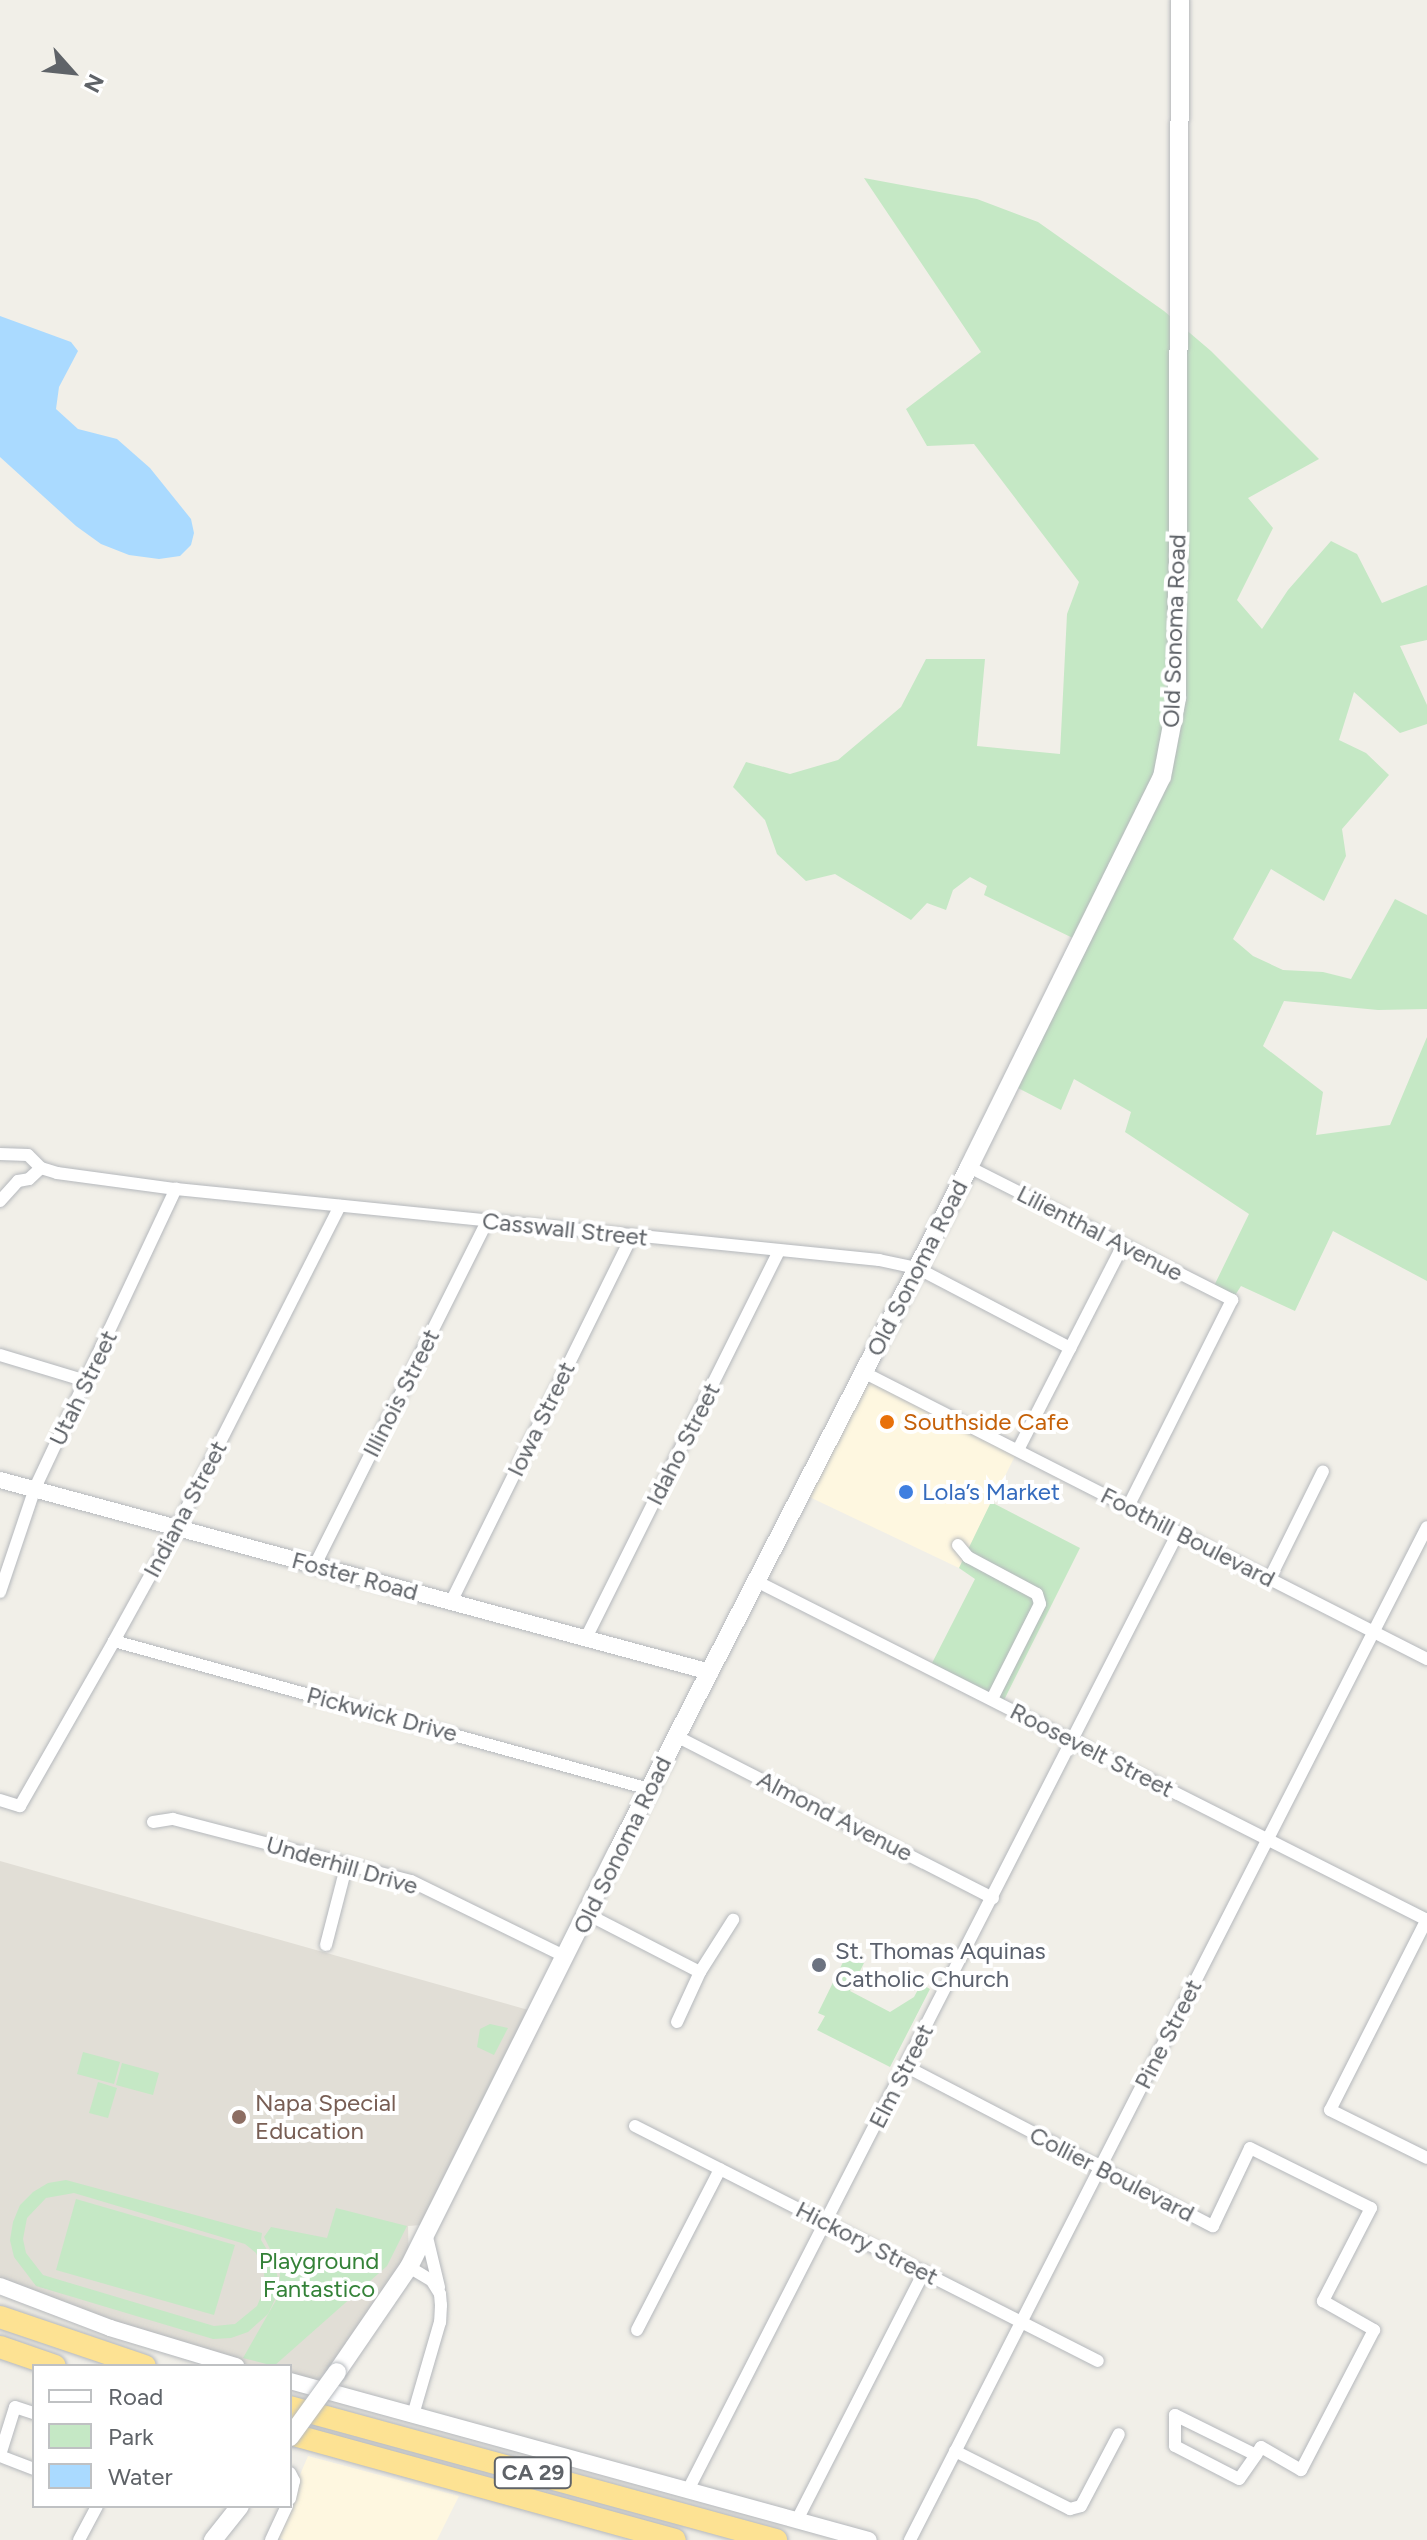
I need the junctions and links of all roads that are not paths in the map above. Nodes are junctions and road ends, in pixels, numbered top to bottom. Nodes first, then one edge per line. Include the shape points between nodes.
1 (1180, 0) edge
2 (0, 1154) edge
3 (969, 1167) junction
4 (41, 1168) junction
5 (176, 1189) junction
6 (0, 1201) edge
7 (340, 1206) junction
8 (487, 1221) junction
9 (632, 1235) junction
10 (1123, 1245) junction
11 (779, 1251) junction
12 (917, 1268) junction
13 (1070, 1348) junction
14 (0, 1355) edge
15 (863, 1372) junction
16 (86, 1381) junction
17 (1018, 1450) junction
18 (1323, 1471) dead end
19 (0, 1480) edge
20 (35, 1488) junction
21 (1128, 1507) junction
22 (177, 1527) junction
23 (1427, 1527) edge
24 (1178, 1533) junction
25 (958, 1545) dead end
26 (315, 1565) junction
27 (1270, 1578) junction
28 (756, 1581) junction
29 (0, 1592) edge
30 (451, 1602) junction
31 (1374, 1631) junction
32 (586, 1638) junction
33 (114, 1641) junction
34 (1427, 1659) edge
35 (710, 1672) junction
36 (992, 1699) junction
37 (676, 1736) junction
38 (1073, 1741) junction
39 (649, 1789) junction
40 (0, 1800) edge
41 (153, 1822) dead end
42 (1269, 1839) junction
43 (347, 1864) junction
44 (993, 1898) junction
45 (587, 1914) junction
46 (1427, 1919) edge
47 (733, 1920) dead end
48 (326, 1945) dead end
49 (566, 1957) junction
50 (700, 1972) junction
51 (677, 2022) dead end
52 (907, 2067) junction
53 (635, 2126) dead end
54 (1427, 2158) edge
55 (1099, 2168) junction
56 (720, 2169) junction
57 (824, 2222) junction
58 (426, 2233) junction
59 (409, 2267) junction
60 (924, 2272) junction
61 (0, 2286) edge
62 (440, 2294) junction
63 (0, 2317) edge
64 (1021, 2322) junction
65 (637, 2330) dead end
66 (0, 2350) edge
67 (1098, 2361) dead end
68 (44, 2362) edge
69 (139, 2364) edge
70 (229, 2364) edge
71 (292, 2382) edge
72 (292, 2408) edge
73 (32, 2412) edge
74 (413, 2415) junction
75 (292, 2432) edge
76 (1119, 2434) dead end
77 (292, 2436) edge
78 (955, 2451) junction
79 (1256, 2455) junction
80 (0, 2456) edge
81 (32, 2468) edge
82 (688, 2490) junction
83 (96, 2508) edge
84 (239, 2508) edge
85 (286, 2508) edge
86 (797, 2520) junction
87 (226, 2531) edge
88 (276, 2538) edge
89 (79, 2540) edge
90 (213, 2540) edge
91 (675, 2540) edge
92 (776, 2540) edge
93 (869, 2540) edge
94 (910, 2540) edge

1 - 3 main road, Old Sonoma Road via 1177,698 1170,741 1149,809
2 - 4 street, Casswall Street via 28,1155
3 - 10 street, Lilienthal Avenue
3 - 12 main road, Old Sonoma Road
4 - 5 street, Casswall Street
4 - 6 street via 7,1190
5 - 7 street, Casswall Street
5 - 16 street, Utah Street
7 - 8 street, Casswall Street
7 - 22 street, Indiana Street
8 - 9 street, Casswall Street
8 - 26 street, Illinois Street
9 - 11 street, Casswall Street
9 - 30 street, Iowa Street
10 - 13 street
10 - 21 street, Lilienthal Avenue via 1232,1300
11 - 12 street, Casswall Street
11 - 32 street, Idaho Street
12 - 13 street, Casswall Street
12 - 15 main road, Old Sonoma Road
13 - 17 street
14 - 16 street
15 - 17 street, Foothill Boulevard
15 - 28 main road, Old Sonoma Road
16 - 20 street, Utah Street
17 - 21 street, Foothill Boulevard
18 - 27 street
19 - 20 street, Foster Road
20 - 22 street, Foster Road
20 - 29 street, Utah Street
21 - 24 street, Foothill Boulevard
22 - 26 street, Foster Road
22 - 33 street, Indiana Street
23 - 31 street, Pine Street
24 - 27 street, Foothill Boulevard
24 - 38 street, Elm Street
25 - 36 street via 968,1557 1037,1594 1040,1604
26 - 30 street, Foster Road
27 - 31 street, Foothill Boulevard
28 - 35 main road, Old Sonoma Road
28 - 36 street, Roosevelt Street
30 - 32 street, Foster Road
31 - 34 street, Foothill Boulevard
31 - 42 street, Pine Street
32 - 35 street, Foster Road
33 - 39 street, Pickwick Drive
33 - 40 street, Indiana Street via 20,1806
35 - 37 main road, Old Sonoma Road
36 - 38 street, Roosevelt Street
37 - 39 main road, Old Sonoma Road
37 - 44 street, Almond Avenue
38 - 42 street, Roosevelt Street
38 - 44 street, Elm Street
39 - 45 main road, Old Sonoma Road
41 - 43 street, Underhill Drive via 173,1819
42 - 46 street, Roosevelt Street
42 - 55 street, Pine Street
43 - 48 street
43 - 49 street, Underhill Drive via 411,1881
44 - 52 street, Elm Street
45 - 49 main road, Old Sonoma Road
45 - 50 street
46 - 54 street via 1330,2110
47 - 50 street
49 - 58 main road, Old Sonoma Road
50 - 51 street
52 - 55 street, Collier Boulevard
52 - 57 street, Elm Street
53 - 56 street, Hickory Street
55 - 64 street, Pine Street
55 - 79 street, Collier Boulevard via 1213,2226 1250,2148 1371,2208 1323,2301 1374,2330 1301,2470 1261,2447
56 - 57 street, Hickory Street
56 - 65 street
57 - 60 street, Hickory Street
57 - 82 street, Elm Street
58 - 59 main road, Old Sonoma Road
58 - 62 street
59 - 62 street via 422,2273
59 - 75 main road, Old Sonoma Road, bridge
60 - 64 street, Hickory Street
60 - 86 street
61 - 70 street via 110,2328
62 - 74 street via 440,2322
63 - 69 highway
64 - 67 street, Hickory Street
64 - 78 street, Pine Street
66 - 68 highway
71 - 74 street
72 - 92 highway, CA 29
73 - 80 street via 15,2407
74 - 82 street
76 - 78 street via 1081,2506 1070,2509
77 - 91 highway, CA 29
78 - 94 street, Pine Street
79 - 79 street, Collier Boulevard via 1239,2479 1175,2446 1175,2415
80 - 81 street
82 - 86 street
83 - 89 street
84 - 87 main road
85 - 88 street
86 - 93 street
87 - 90 main road

